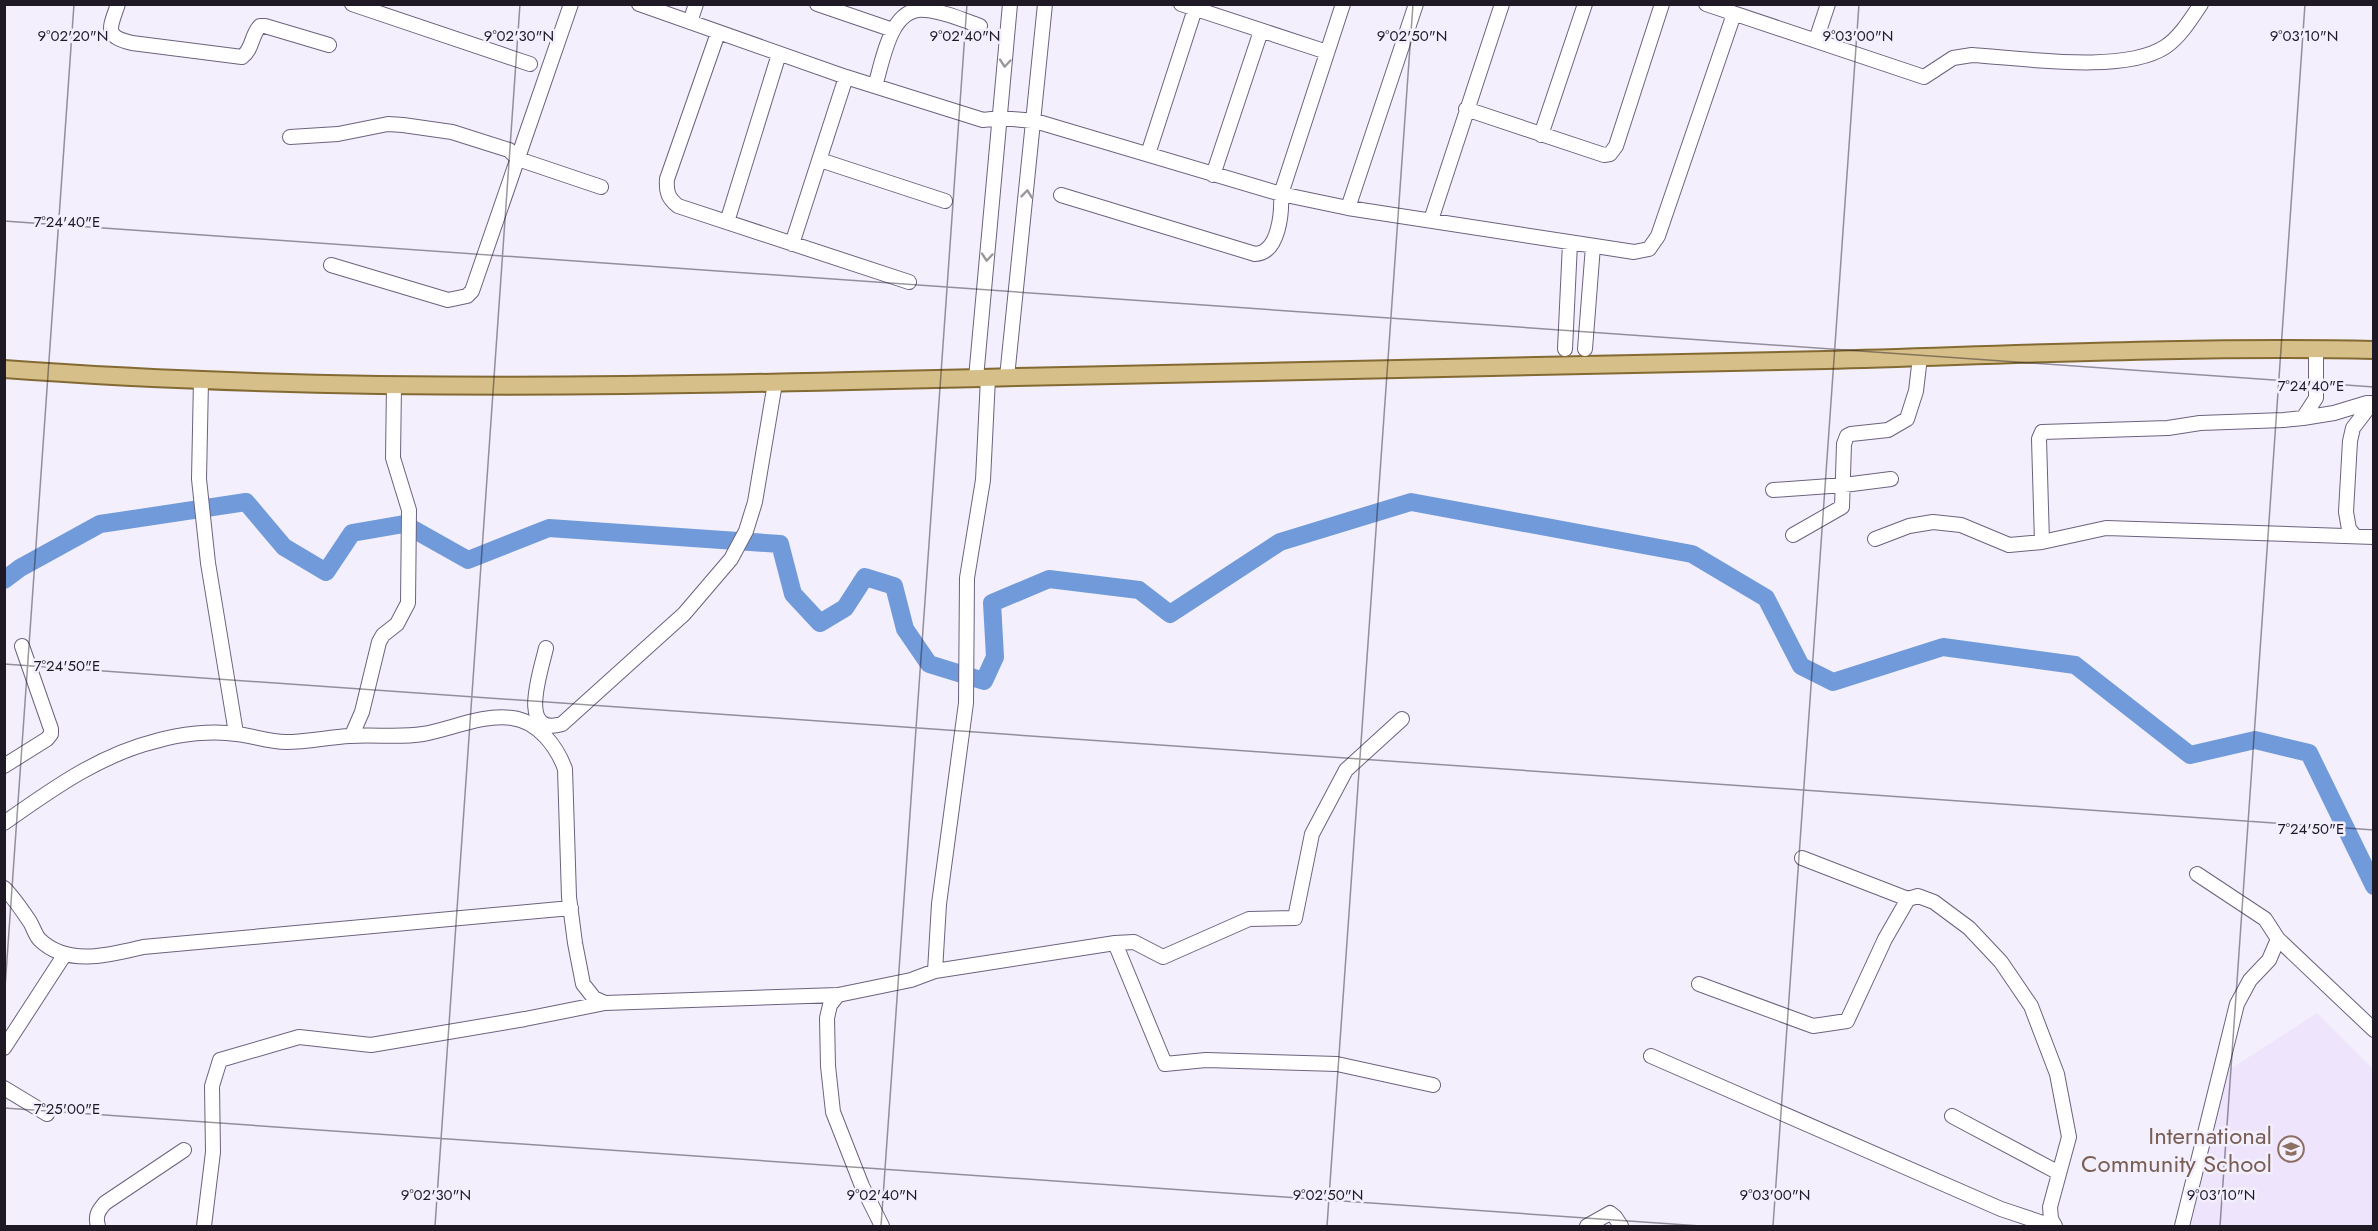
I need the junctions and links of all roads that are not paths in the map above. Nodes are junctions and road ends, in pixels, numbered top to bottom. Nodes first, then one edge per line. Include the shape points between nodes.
1 (118, 4) edge
2 (352, 4) edge
3 (571, 4) edge
4 (639, 4) edge
5 (696, 4) edge
6 (817, 4) edge
7 (1010, 4) edge
8 (1045, 4) edge
9 (1180, 4) edge
10 (1343, 4) edge
11 (1416, 4) edge
12 (1502, 4) edge
13 (1585, 4) edge
14 (1662, 4) edge
15 (1706, 4) edge
16 (1828, 4) edge
17 (2201, 4) edge
18 (1195, 9) junction
19 (1734, 14) junction
20 (690, 22) junction
21 (980, 26) dead end
22 (893, 30) junction
23 (1261, 31) junction
24 (718, 33) junction
25 (1816, 40) junction
26 (329, 45) dead end
27 (1327, 52) junction
28 (779, 54) junction
29 (530, 64) dead end
30 (846, 77) junction
31 (875, 86) junction
32 (1466, 109) junction
33 (999, 118) junction
34 (1035, 121) junction
35 (1541, 135) junction
36 (290, 137) dead end
37 (1148, 154) junction
38 (518, 159) junction
39 (820, 160) junction
40 (1214, 175) junction
41 (601, 187) dead end
42 (1281, 194) junction
43 (1061, 195) dead end
44 (945, 201) dead end
45 (1348, 208) junction
46 (1431, 220) junction
47 (727, 222) junction
48 (1570, 243) junction
49 (792, 244) junction
50 (1593, 246) junction
51 (331, 265) dead end
52 (909, 282) dead end
53 (1585, 349) dead end
54 (2316, 349) junction
55 (1564, 350) dead end
56 (2373, 350) edge
57 (1920, 357) junction
58 (4, 369) edge
59 (1007, 377) junction
60 (982, 378) junction
61 (201, 380) junction
62 (775, 383) junction
63 (394, 385) junction
64 (2372, 403) edge
65 (2303, 418) junction
66 (1891, 479) dead end
67 (1844, 485) junction
68 (1773, 490) dead end
69 (1793, 536) dead end
70 (2355, 536) junction
71 (2373, 537) edge
72 (1875, 539) dead end
73 (2042, 542) junction
74 (22, 646) dead end
75 (546, 648) dead end
76 (1402, 719) dead end
77 (236, 734) junction
78 (352, 735) junction
79 (4, 766) edge
80 (4, 823) edge
81 (1802, 858) dead end
82 (2197, 874) dead end
83 (4, 888) edge
84 (1908, 899) junction
85 (571, 908) junction
86 (2278, 939) junction
87 (1115, 943) junction
88 (65, 954) junction
89 (934, 971) junction
90 (1699, 984) dead end
91 (838, 994) junction
92 (605, 1003) junction
93 (2373, 1030) edge
94 (4, 1048) edge
95 (1651, 1056) dead end
96 (1433, 1085) dead end
97 (4, 1088) edge
98 (47, 1114) dead end
99 (1952, 1116) dead end
100 (184, 1150) dead end
101 (2059, 1173) junction
102 (98, 1227) edge
103 (204, 1227) edge
104 (882, 1227) edge
105 (1587, 1227) edge
106 (1621, 1227) edge
107 (2054, 1227) edge
108 (2182, 1227) edge

1 - 26 street via 111,34 132,43 242,57 248,52 255,31 265,26
2 - 29 street
3 - 38 street
4 - 20 street
5 - 20 street
6 - 22 street
7 -> 33 street
8 - 34 street
9 - 18 street
10 - 27 street
11 - 45 street
12 - 32 street
13 - 35 street
14 - 35 street via 1614,151 1604,155
15 - 19 street
16 - 25 street
17 - 25 street via 2187,26 2165,47 2139,58 2109,63 1972,55 1953,58 1924,77
18 - 23 street
18 - 37 street
19 - 25 street
19 - 50 street via 1658,236 1648,249 1634,252
20 - 24 street
21 - 22 street via 927,9 910,12
22 - 31 street
23 - 27 street
23 - 40 street
24 - 28 street
24 - 47 street via 666,190 678,206
27 - 42 street
28 - 30 street
28 - 47 street
30 - 31 street
30 - 39 street
31 - 33 street via 983,120
32 - 35 street
32 - 46 street
33 - 34 street
33 -> 60 street
34 - 37 street
59 -> 34 street
36 - 38 street via 395,125 452,132 509,150
37 - 40 street
38 - 41 street
38 - 51 street via 467,296 448,300
39 - 44 street
39 - 49 street
40 - 42 street
42 - 43 street via 1273,240 1263,254
42 - 45 street
45 - 46 street
46 - 48 street
47 - 49 street
48 - 50 street
48 - 55 street
49 - 52 street
50 - 53 street
54 - 56 main road
54 - 57 main road via 2117,350
54 - 65 street via 2316,398
57 - 59 main road
57 - 67 street via 1916,391 1907,419 1888,430 1847,436
58 - 61 main road
59 - 60 main road
60 - 62 main road
60 - 89 street via 982,480 967,578 966,703
61 - 63 main road
61 - 77 street via 199,479 208,563
62 - 63 main road
62 - 75 street via 760,478 746,531 731,559 684,614 562,724 553,726 539,721 534,710
63 - 78 street via 393,458 410,510 408,603 397,624 379,642 362,712
64 - 65 street
64 - 70 street via 2353,428 2350,441 2346,512 2349,529
65 - 73 street via 2042,432
66 - 67 street
67 - 68 street
67 - 69 street via 1838,511
70 - 71 street
70 - 73 street via 2106,528
72 - 73 street via 1909,526 1934,522 1960,525 2009,545
74 - 79 street via 51,734
76 - 87 street via 1346,770 1312,834 1295,918 1249,919 1163,957 1134,942
77 - 78 street via 286,742
77 - 80 street via 170,738 122,752 63,781
78 - 85 street via 423,734 491,718 514,718 534,726 560,754 565,769
81 - 84 street
82 - 86 street via 2265,919
83 - 88 street via 39,938
84 - 90 street via 1847,1021 1813,1026
84 - 101 street via 1918,896 1934,902 1969,928 2001,962 2031,1006 2057,1074 2069,1137
85 - 88 street via 143,947 103,956
85 - 92 street via 583,984 594,998
86 - 93 street
86 - 108 street via 2269,960 2250,980 2237,1004
87 - 89 street
87 - 96 street via 1165,1064 1206,1060 1337,1064
88 - 94 street
89 - 91 street via 911,980
91 - 92 street
91 - 104 street via 830,1005 827,1028 833,1112
92 - 103 street via 371,1045 299,1037 220,1060 212,1086 213,1152
95 - 107 street via 2001,1209
97 - 98 street
99 - 101 street
100 - 102 street via 105,1203 98,1211
101 - 107 street via 2050,1207
105 - 106 street via 1610,1213

